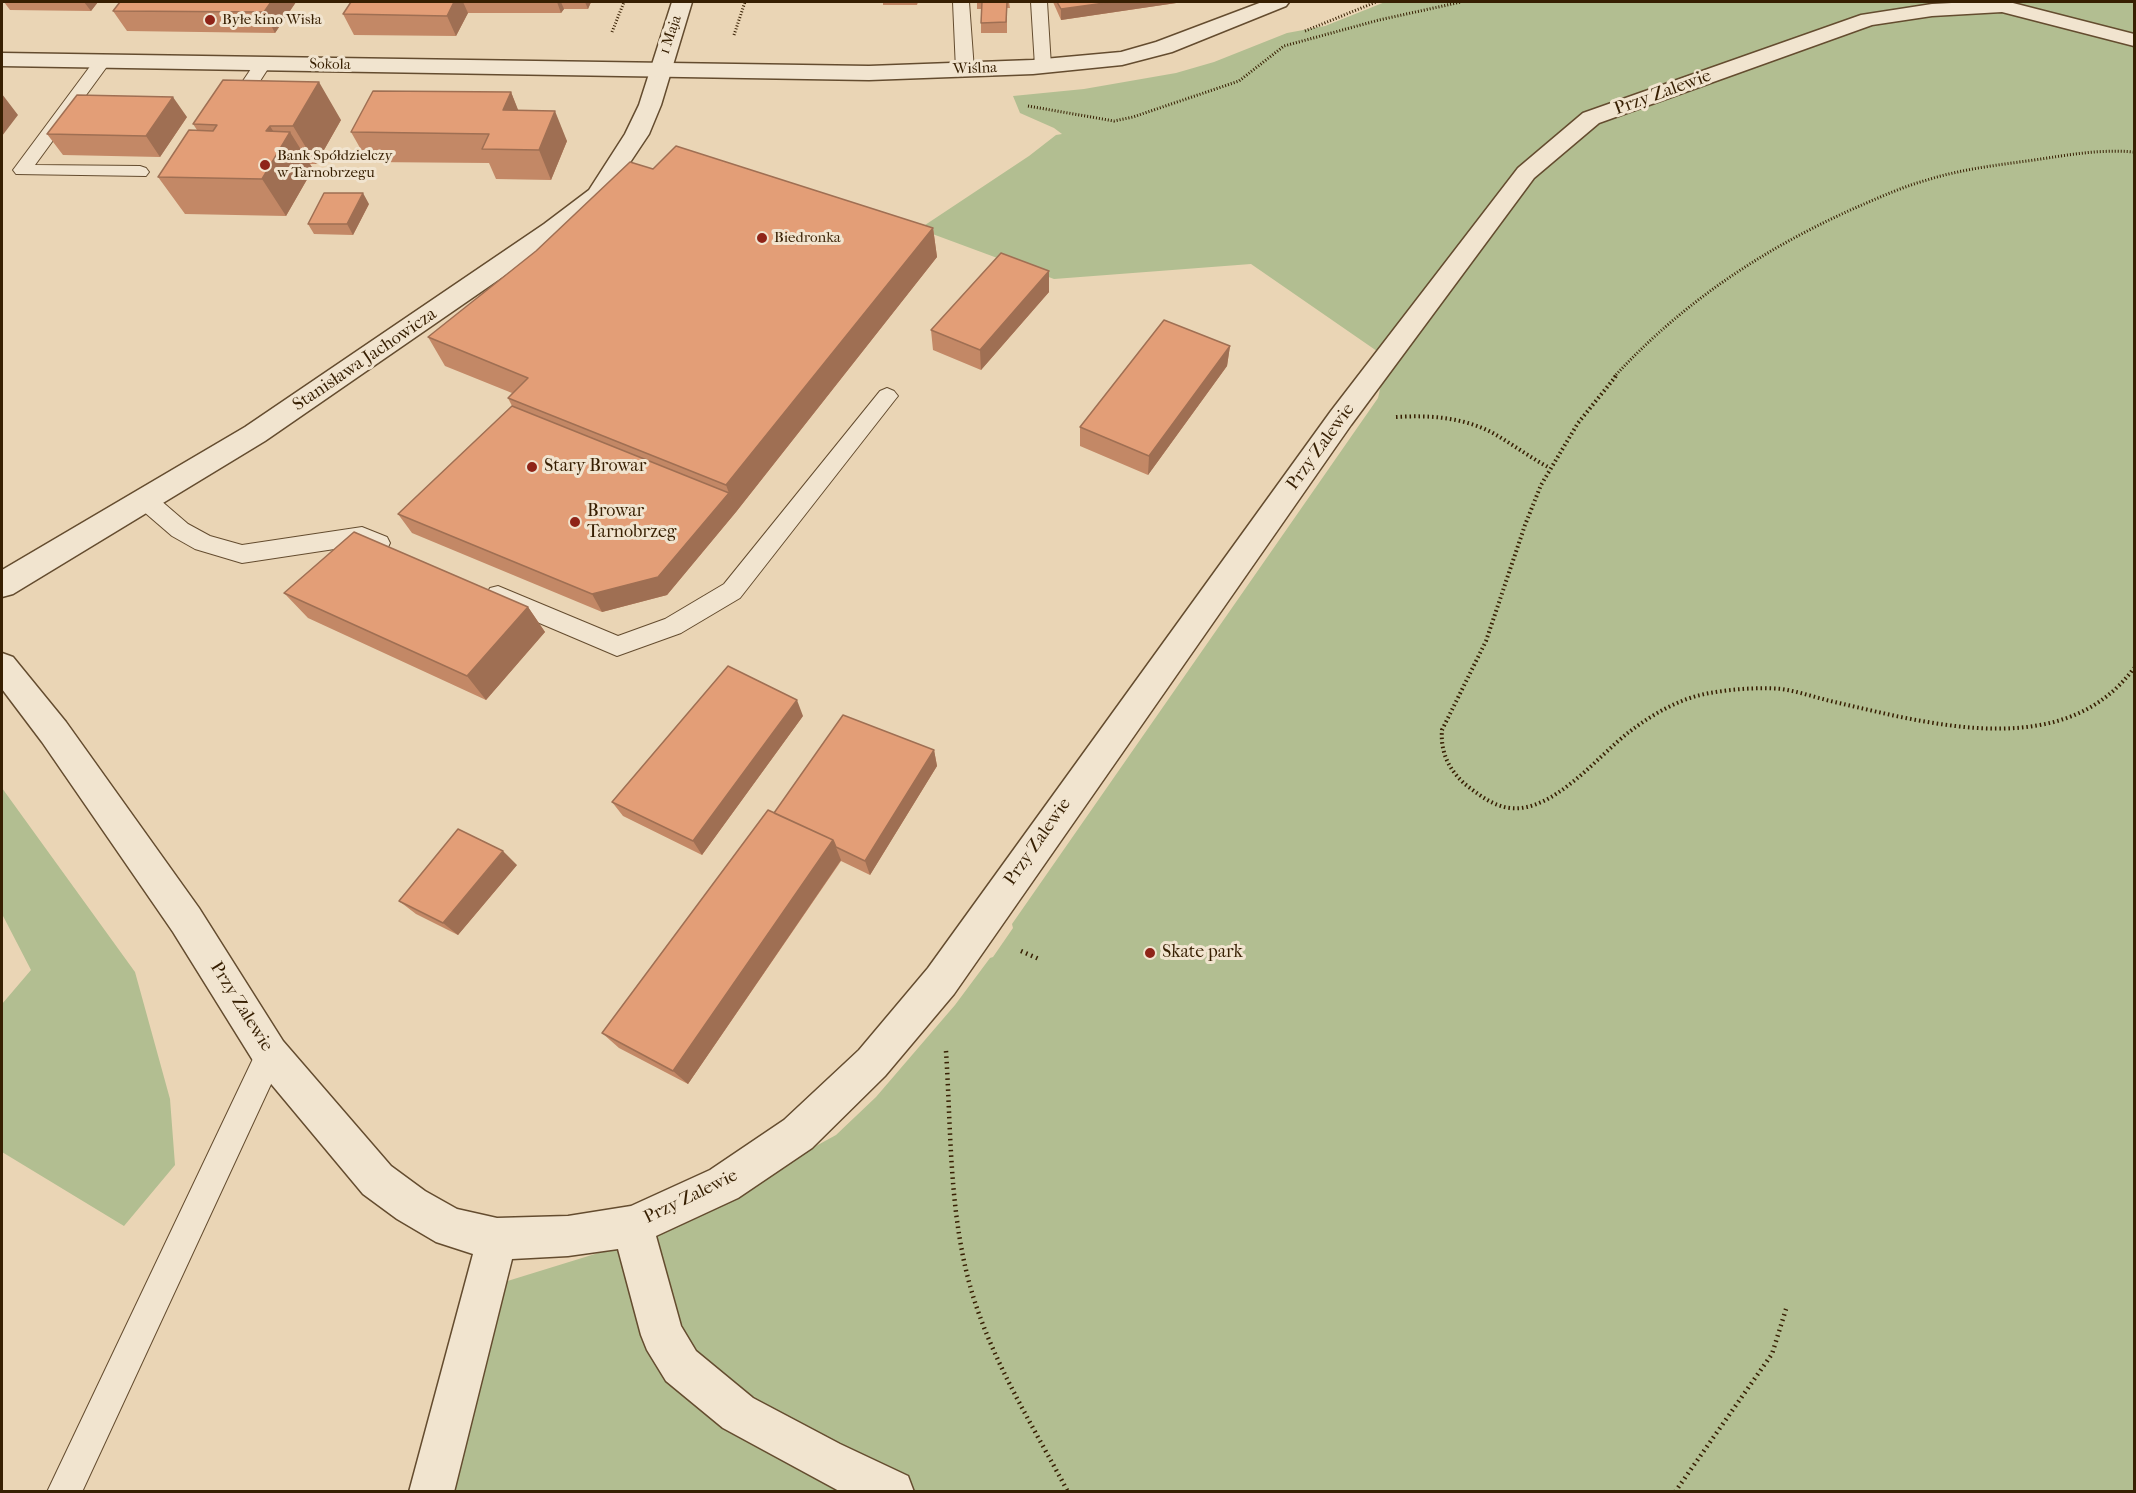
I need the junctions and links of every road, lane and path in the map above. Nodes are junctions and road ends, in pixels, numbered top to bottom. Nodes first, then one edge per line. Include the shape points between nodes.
1 (624, 2) edge
2 (682, 2) edge
3 (961, 2) edge
4 (1039, 2) edge
5 (1279, 2) edge
6 (1376, 2) edge
7 (1298, 33) dead end
8 (610, 37) dead end
9 (1291, 40) dead end
10 (2134, 40) edge
11 (1284, 46) dead end
12 (2, 60) edge
13 (103, 61) junction
14 (263, 64) junction
15 (1043, 66) junction
16 (659, 69) junction
17 (965, 70) junction
18 (224, 124) edge
19 (2134, 152) edge
20 (140, 172) dead end
21 (886, 396) dead end
22 (1341, 418) junction
23 (1550, 468) junction
24 (144, 499) junction
25 (394, 550) edge
26 (2, 585) edge
27 (479, 586) edge
28 (2, 666) edge
29 (2134, 668) edge
30 (941, 981) junction
31 (270, 1054) junction
32 (633, 1226) junction
33 (496, 1239) junction
34 (1786, 1309) dead end
35 (64, 1491) edge
36 (431, 1491) edge
37 (892, 1491) edge
38 (1068, 1491) edge
39 (1675, 1491) edge

1 - 8 path
2 - 16 street, 1 Maja
3 - 17 lane
4 - 15 lane
5 - 15 street, Wiślna via 1164,47 1122,58
6 - 7 path
9 - 11 path
10 - 22 street, Przy Zalewie via 2002,6 1932,10 1868,20 1591,118 1526,173
12 - 13 street, Sokola
13 - 14 street, Sokola
13 - 20 lane via 22,170
14 - 16 street, Sokola
14 - 18 lane
15 - 17 street, Wiślna
16 - 17 street, Wiślna
16 - 24 street, Stanisława Jachowicza via 650,105 637,134 597,195 553,230 255,434
19 - 23 path via 2074,154 1973,168 1924,180 1802,232 1748,262 1662,326 1600,394
21 - 27 lane via 732,591 673,626 617,646
22 - 23 path via 1432,415 1464,421
22 - 30 street, Przy Zalewie
23 - 29 path via 1524,527 1490,631 1442,730 1442,750 1452,771 1472,791 1491,802 1515,808 1543,803 1558,795 1619,739 1657,712 1709,693 1778,689 1950,726 1997,730 2031,727 2083,713 2110,696
24 - 25 lane via 180,530 203,543 243,554 362,536
24 - 26 street, Stanisława Jachowicza
28 - 31 street, Przy Zalewie via 54,732 186,920
30 - 32 street, Przy Zalewie via 872,1064 798,1134 724,1185
30 - 38 path via 957,1206 969,1282 985,1330
31 - 33 street, Przy Zalewie via 378,1180 450,1227
31 - 35 lane
32 - 33 street, Przy Zalewie via 568,1236
32 - 37 street via 662,1335 681,1366 738,1413 824,1460
33 - 36 street
34 - 39 path via 1772,1354

